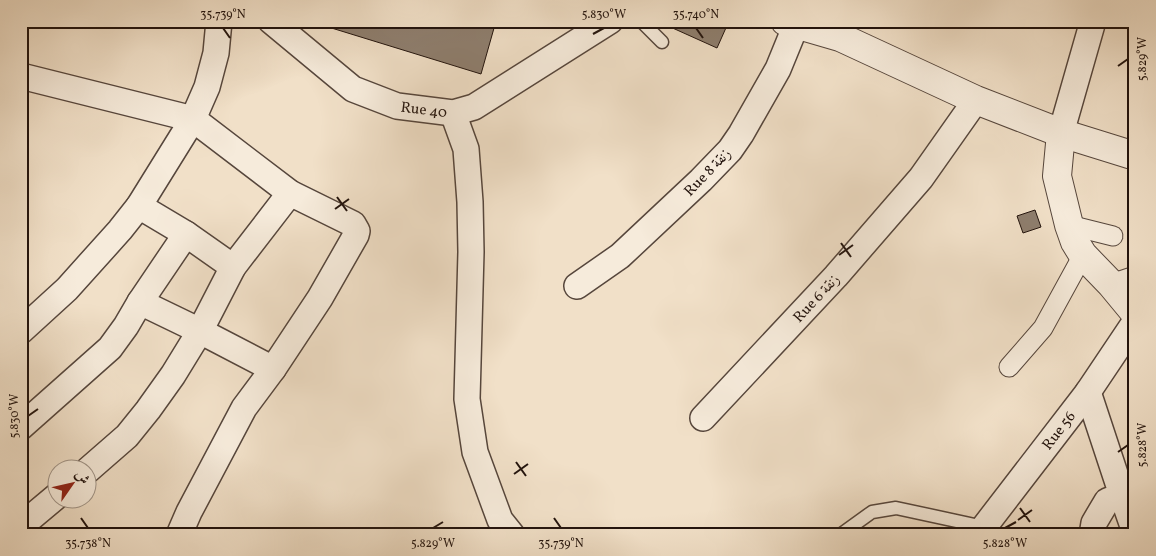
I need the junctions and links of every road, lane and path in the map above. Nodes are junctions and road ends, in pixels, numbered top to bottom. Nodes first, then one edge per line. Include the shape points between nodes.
1 (219, 21) edge
2 (271, 21) edge
3 (610, 21) edge
4 (640, 21) edge
5 (1093, 21) edge
6 (791, 23) edge
7 (841, 29) edge
8 (662, 42) dead end
9 (21, 76) edge
10 (976, 100) junction
11 (453, 113) junction
12 (193, 119) junction
13 (1061, 133) junction
14 (1135, 156) edge
15 (290, 193) junction
16 (139, 206) junction
17 (1069, 225) junction
18 (186, 234) junction
19 (1113, 236) dead end
20 (1083, 256) junction
21 (233, 267) junction
22 (1123, 280) edge
23 (577, 286) dead end
24 (140, 302) junction
25 (1135, 313) edge
26 (1135, 322) edge
27 (21, 331) edge
28 (200, 331) junction
29 (1009, 367) dead end
30 (273, 369) junction
31 (1088, 392) junction
32 (703, 418) dead end
33 (21, 427) edge
34 (98, 461) edge
35 (1122, 495) junction
36 (48, 503) edge
37 (21, 526) edge
38 (982, 532) edge
39 (1135, 532) edge
40 (179, 535) edge
41 (512, 535) edge
42 (840, 535) edge
43 (1092, 535) edge

1 - 12 street via 216,53 207,87
2 - 11 street, Rue 40 via 353,89 397,106
3 - 11 street, Rue 40 via 474,107
4 - 8 lane
5 - 13 street
6 - 7 street
6 - 23 street, Rue 8 زنقة via 778,69 730,150 620,256
7 - 10 street
9 - 12 street
10 - 13 street
10 - 32 street, Rue 6 زنقة via 922,178 836,276
11 - 41 street via 466,149 470,202 467,399 475,452 500,520
12 - 15 street
12 - 16 street
13 - 14 street
13 - 17 street via 1057,176
15 - 21 street
15 - 30 street via 353,224 357,230 320,298
16 - 18 street
16 - 27 street via 67,289
17 - 19 street
17 - 20 street
18 - 21 street
18 - 24 street
20 - 22 street
20 - 29 street via 1043,328
21 - 28 street
22 - 25 street
24 - 28 street
24 - 33 street via 110,348
26 - 31 street, Rue 56
28 - 30 street
28 - 34 street via 148,410 127,436
30 - 40 street via 244,408
31 - 35 street
31 - 38 street, Rue 56
35 - 39 street
35 - 43 street via 1107,501 1094,523
36 - 37 street
38 - 42 lane via 896,508 872,512

